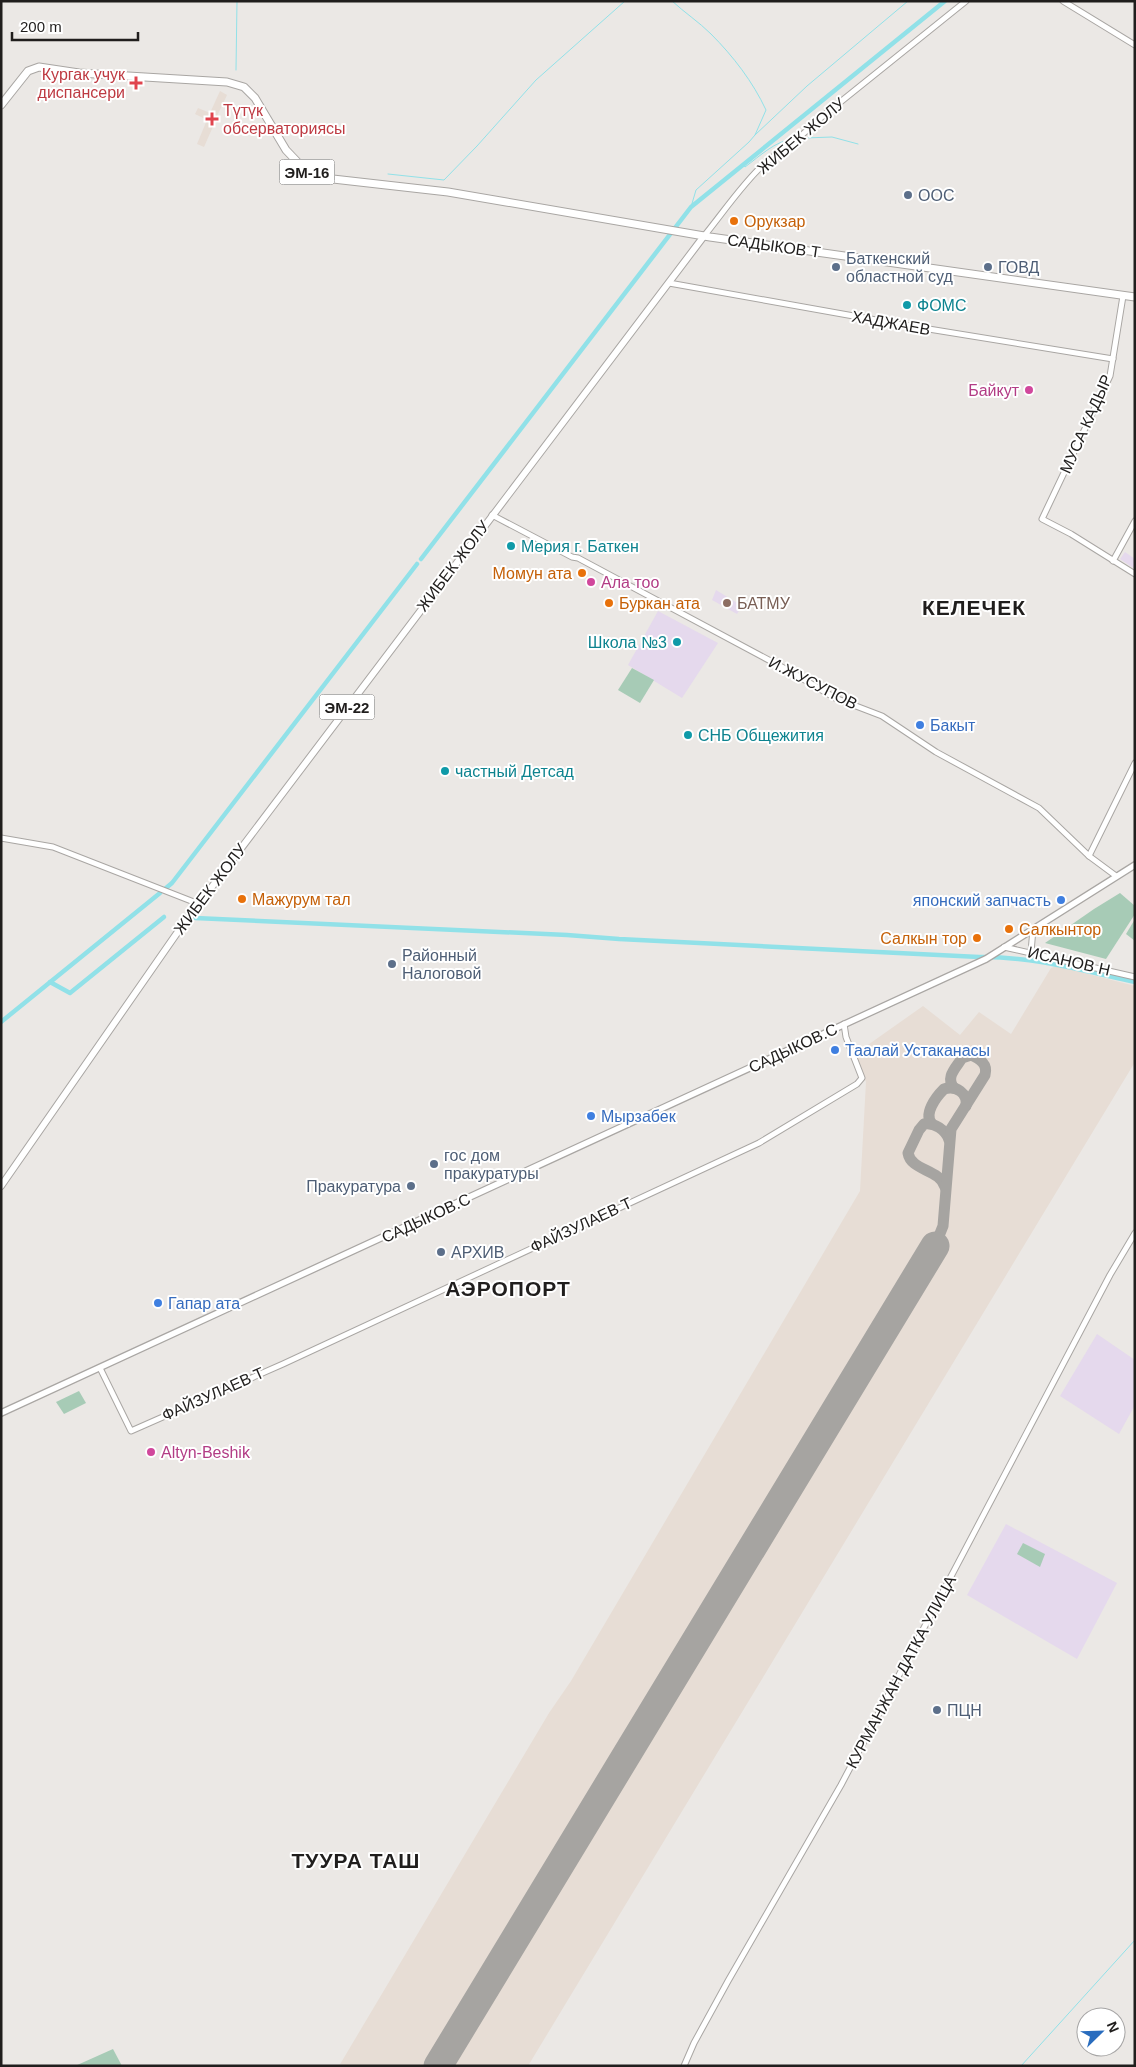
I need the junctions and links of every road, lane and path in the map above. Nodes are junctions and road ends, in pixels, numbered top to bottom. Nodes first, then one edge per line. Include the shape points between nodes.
1 (966, 1) edge
2 (1063, 1) edge
3 (1135, 45) edge
4 (1, 105) edge
5 (707, 236) junction
6 (669, 283) junction
7 (1123, 296) junction
8 (1135, 298) edge
9 (1113, 359) junction
10 (492, 515) junction
11 (1135, 521) edge
12 (1113, 561) junction
13 (1135, 574) edge
14 (1135, 763) edge
15 (1, 838) edge
16 (1089, 856) junction
17 (1135, 865) edge
18 (1116, 876) junction
19 (199, 904) junction
20 (1033, 929) junction
21 (1002, 949) junction
22 (1030, 952) junction
23 (1135, 977) edge
24 (844, 1024) junction
25 (1, 1186) edge
26 (1135, 1233) edge
27 (100, 1368) junction
28 (1, 1414) edge
29 (684, 2066) edge

1 - 5 street, ЖИБЕК ЖОЛУ via 795,142 761,166
2 - 3 street
4 - 5 highway, ЭМ-16 via 28,71 39,67 79,73 227,82 244,87 255,98 286,150 307,172 333,179 461,194
5 - 6 main road, ЖИБЕК ЖОЛУ / ЭМ-22
5 - 7 highway, САДЫКОВ Т / ЭМ-16
6 - 9 street, ХАДЖАЕВ via 904,326
6 - 10 main road, ЖИБЕК ЖОЛУ / ЭМ-22
7 - 8 highway, САДЫКОВ Т / ЭМ-16
7 - 9 street, МУСА КАДЫР
9 - 12 street, МУСА КАДЫР via 1110,376 1042,519
10 - 16 street, И.ЖУСУПОВ via 578,558 835,698 882,716 936,752 1039,808
10 - 19 main road, ЖИБЕК ЖОЛУ / ЭМ-22
11 - 12 street
12 - 13 street
14 - 16 street
15 - 19 street via 53,847
16 - 18 street, И.ЖУСУПОВ
17 - 18 main road
18 - 20 main road
19 - 25 main road, ЖИБЕК ЖОЛУ / ЭМ-22
20 - 21 main road
20 - 22 street
21 - 22 street, ИСАНОВ Н
21 - 24 main road, САДЫКОВ.С via 986,960
22 - 23 street, ИСАНОВ Н
24 - 27 main road, САДЫКОВ.С
24 - 27 street, ФАЙЗУЛАЕВ Т via 862,1078 759,1143 283,1364 131,1431
26 - 29 street, КУРМАНЖАН ДАТКА УЛИЦА via 841,1785 728,1981
27 - 28 main road, САДЫКОВ.С

